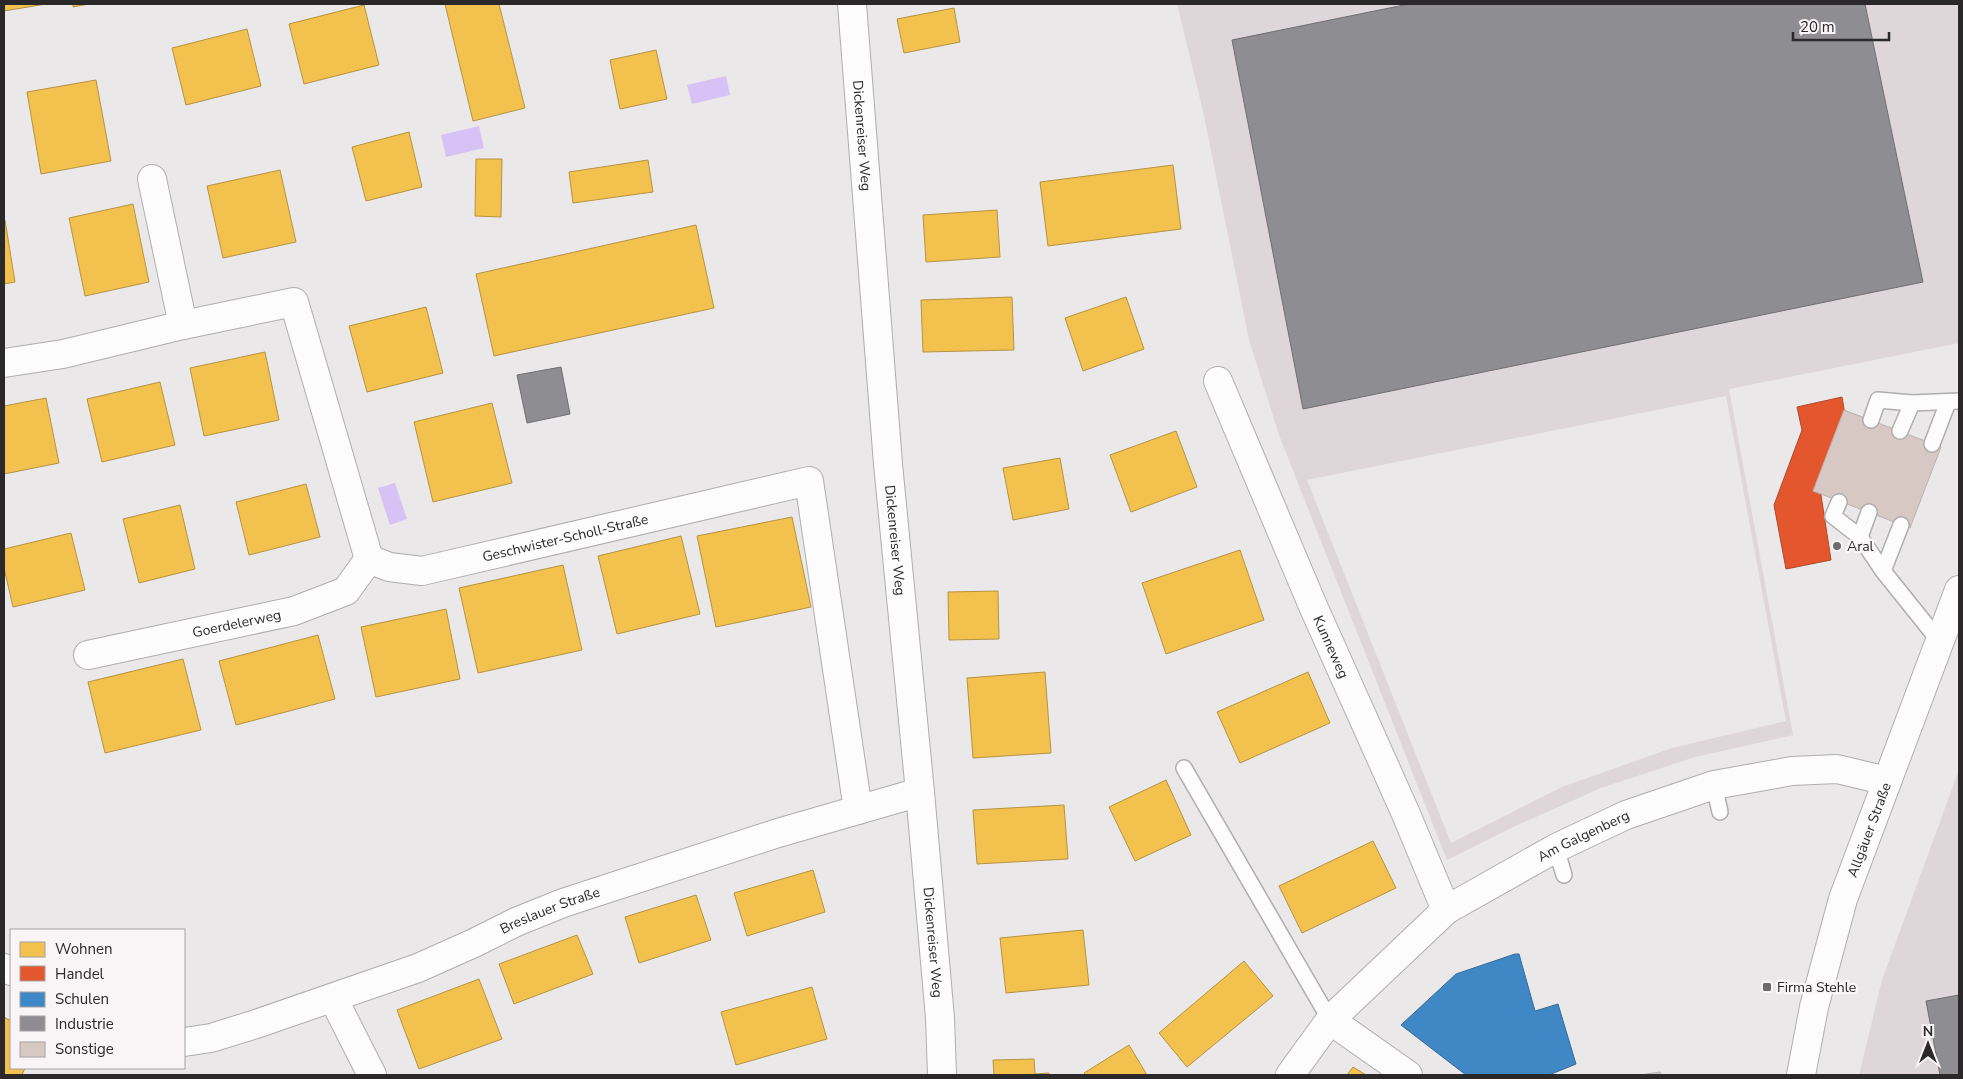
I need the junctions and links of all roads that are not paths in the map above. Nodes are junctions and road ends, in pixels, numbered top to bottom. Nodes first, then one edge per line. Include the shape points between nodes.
1 (852, 4) edge
2 (152, 179) dead end
3 (183, 325) junction
4 (4, 364) edge
5 (1218, 381) dead end
6 (1954, 402) edge
7 (1912, 403) junction
8 (1871, 420) dead end
9 (1900, 431) dead end
10 (1932, 444) dead end
11 (1839, 502) dead end
12 (1868, 512) dead end
13 (1901, 525) dead end
14 (1860, 537) junction
15 (369, 559) junction
16 (1883, 571) junction
17 (1959, 590) edge
18 (1940, 642) junction
19 (88, 655) dead end
20 (1184, 768) dead end
21 (1887, 781) junction
22 (1714, 785) junction
23 (920, 792) junction
24 (858, 810) junction
25 (1720, 812) dead end
26 (1556, 848) junction
27 (1564, 875) dead end
28 (1446, 910) junction
29 (333, 998) junction
30 (1330, 1020) junction
31 (185, 1042) edge
32 (372, 1075) edge
33 (942, 1075) edge
34 (1290, 1075) edge
35 (1408, 1075) edge
36 (1801, 1075) edge

1 - 23 street, Dickenreiser Weg via 888,464
2 - 3 street
3 - 4 street via 63,354
3 - 15 street via 294,302
5 - 28 street, Kunneweg
6 - 7 lane
6 - 10 lane
7 - 8 lane via 1878,400
7 - 9 lane
11 - 14 lane via 1833,516
12 - 14 lane
13 - 16 lane
14 - 16 lane
15 - 19 street, Goerdelerweg via 346,591 294,611
15 - 24 street, Geschwister-Scholl-Straße via 389,567 422,571 809,481
16 - 18 lane
17 - 18 street, Allgäuer Straße
18 - 21 street, Allgäuer Straße
20 - 30 lane
21 - 22 street, Am Galgenberg via 1837,768 1792,771
21 - 36 street, Allgäuer Straße via 1843,899 1814,1006
22 - 25 lane
22 - 26 street, Am Galgenberg via 1626,815
23 - 24 street, Breslauer Straße
23 - 33 street, Dickenreiser Weg
24 - 29 street, Breslauer Straße via 563,903 418,968
26 - 27 lane
26 - 28 street, Am Galgenberg
28 - 30 street, Am Galgenberg
29 - 31 street, Breslauer Straße via 211,1038
29 - 32 street
30 - 34 street, Am Galgenberg
30 - 35 street

